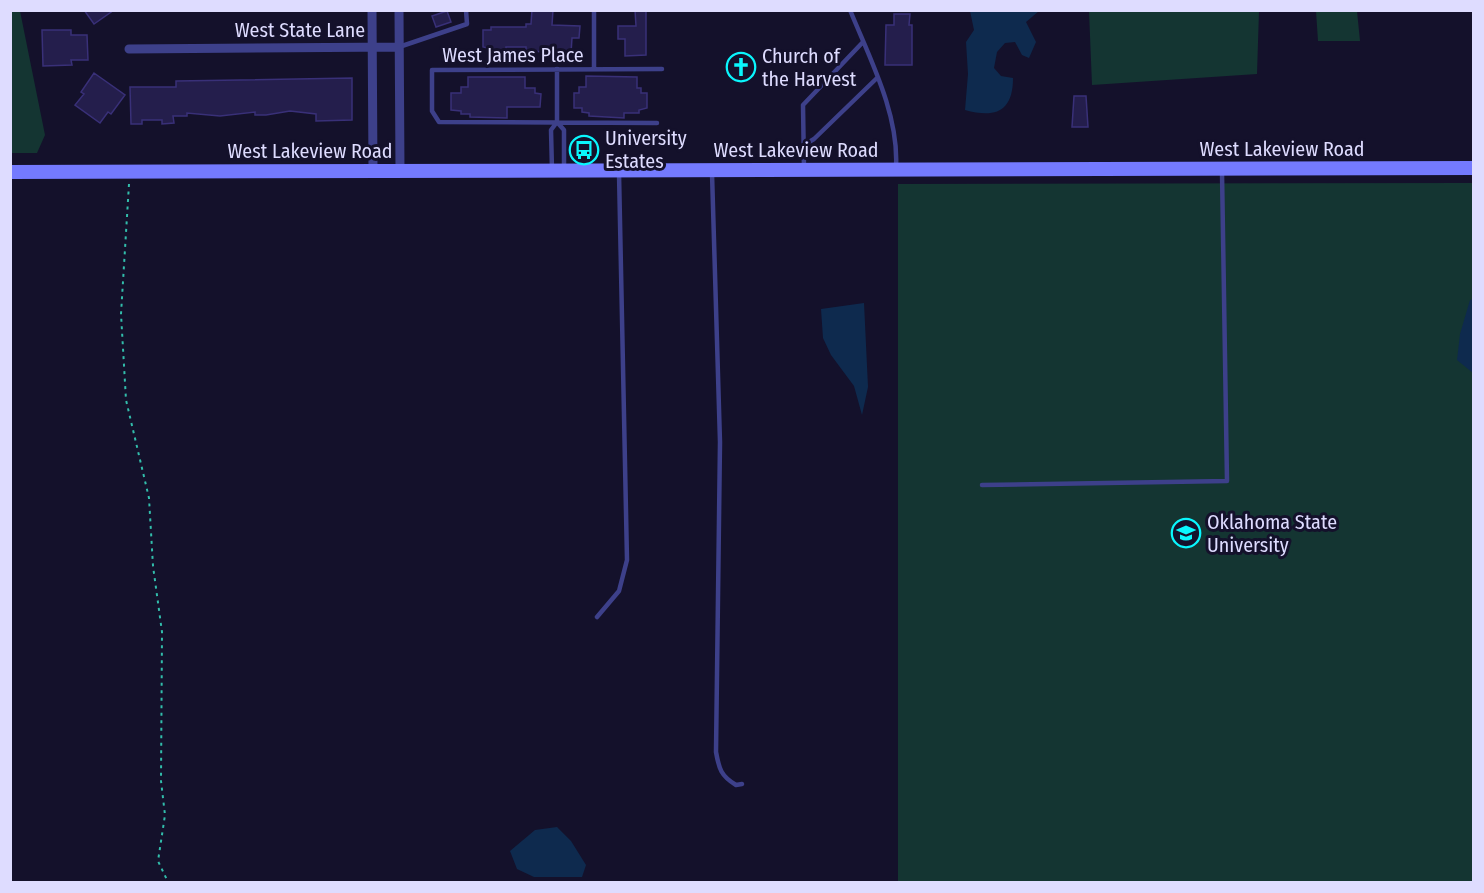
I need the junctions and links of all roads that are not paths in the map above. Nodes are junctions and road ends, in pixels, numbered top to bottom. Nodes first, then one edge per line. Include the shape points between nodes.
1 (372, 10) edge
2 (399, 10) edge
3 (466, 10) edge
4 (594, 10) edge
5 (850, 10) edge
6 (863, 42) junction
7 (372, 47) junction
8 (399, 47) junction
9 (129, 49) dead end
10 (557, 69) junction
11 (594, 69) junction
12 (662, 69) dead end
13 (877, 78) junction
14 (557, 122) junction
15 (657, 123) dead end
16 (804, 145) junction
17 (1473, 168) edge
18 (1221, 169) junction
19 (373, 170) junction
20 (558, 170) junction
21 (619, 170) junction
22 (712, 170) junction
23 (804, 170) junction
24 (896, 170) junction
25 (400, 171) junction
26 (10, 172) edge
27 (982, 485) dead end
28 (597, 617) dead end
29 (742, 784) dead end

1 - 7 street
2 - 8 street
3 - 8 lane, West State Lane via 467,24
4 - 11 lane, West James Place
5 - 6 lane
6 - 13 lane
6 - 16 lane via 803,105
7 - 8 street, West State Lane
7 - 9 street, West State Lane
7 - 19 street
8 - 25 street
10 - 11 lane, West James Place
10 - 14 lane
10 - 14 lane, West James Place via 432,70 432,111 439,122
11 - 12 lane, West James Place
13 - 16 lane
13 - 24 lane via 893,125
14 - 15 lane
14 - 20 lane via 551,130
14 - 20 lane via 564,130
16 - 23 lane
17 - 18 main road, West Lakeview Road
18 - 24 main road, West Lakeview Road
18 - 27 lane via 1227,481
19 - 25 main road, West Lakeview Road
19 - 26 main road, West Lakeview Road
20 - 21 main road, West Lakeview Road
20 - 25 main road, West Lakeview Road
21 - 22 main road, West Lakeview Road
21 - 28 lane via 627,560 619,591
22 - 23 main road, West Lakeview Road
22 - 29 lane via 720,442 716,752 719,770 725,778
23 - 24 main road, West Lakeview Road

